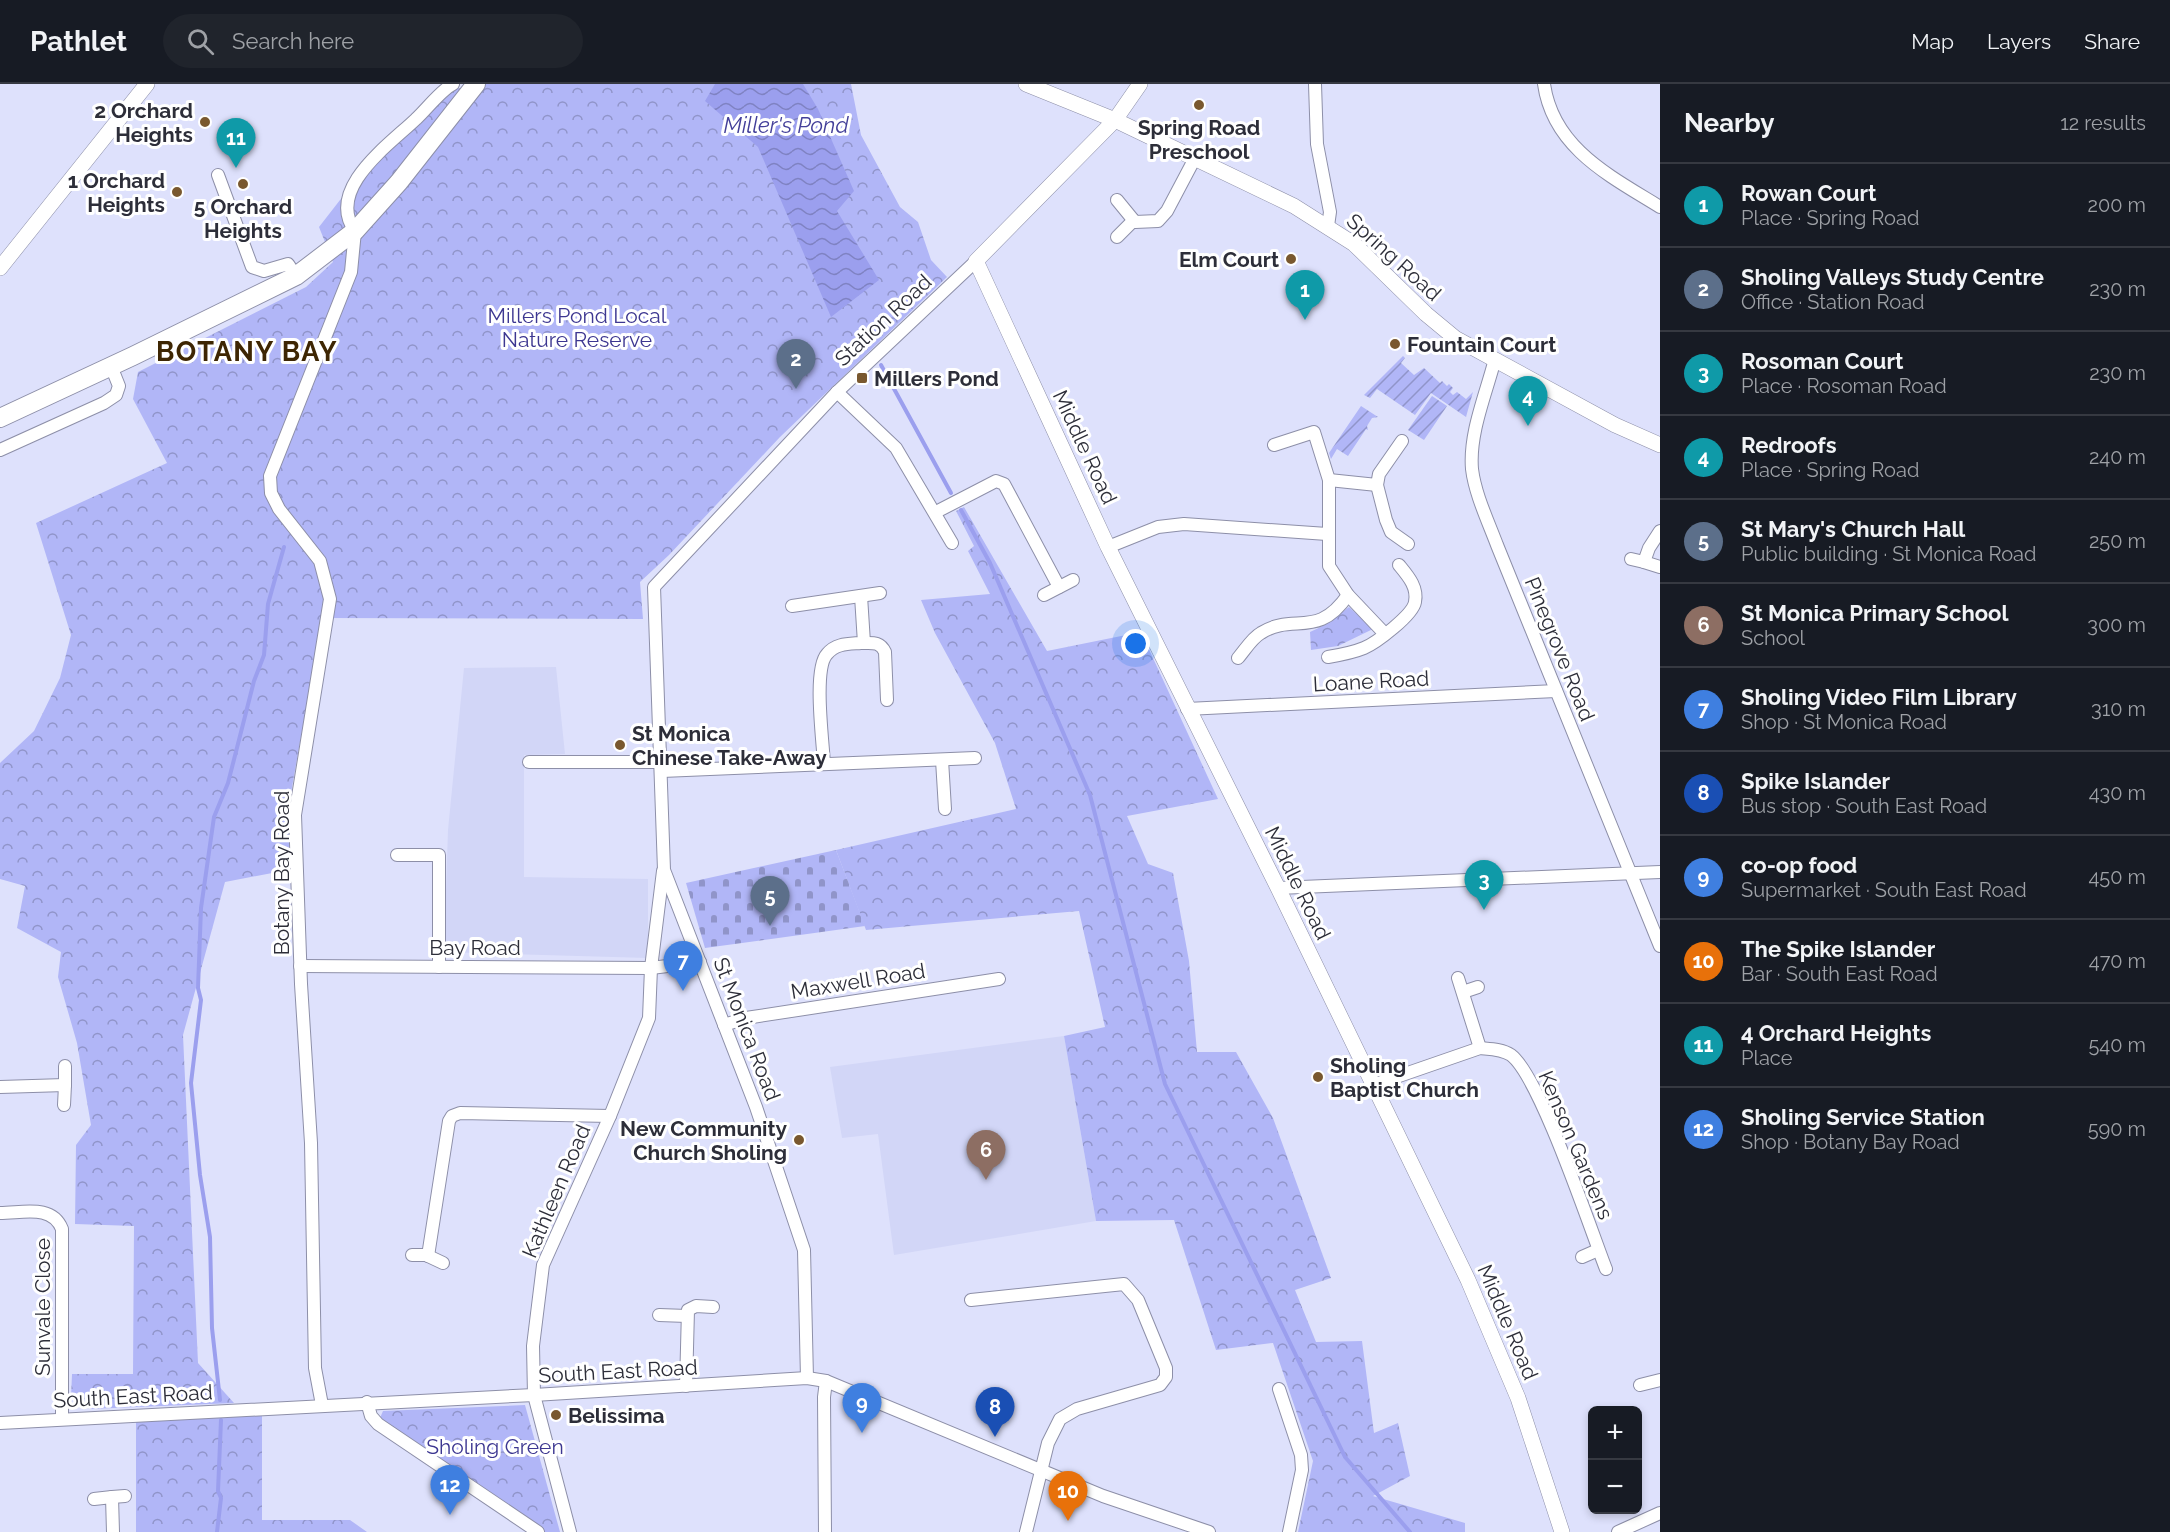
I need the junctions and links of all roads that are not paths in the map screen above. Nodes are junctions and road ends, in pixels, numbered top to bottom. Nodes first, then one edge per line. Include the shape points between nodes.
1 (147, 84) edge
2 (453, 84) edge
3 (1026, 84) edge
4 (1140, 84) edge
5 (1315, 84) edge
6 (1545, 84) edge
7 (471, 85) edge
8 (1115, 120) junction
9 (1195, 158) junction
10 (218, 175) dead end
11 (1116, 200) dead end
12 (1660, 207) edge
13 (1133, 221) junction
14 (1328, 226) junction
15 (355, 231) junction
16 (1117, 237) dead end
17 (976, 261) junction
18 (0, 268) edge
19 (296, 276) junction
20 (1495, 359) junction
21 (111, 366) junction
22 (837, 392) junction
23 (0, 417) edge
24 (1402, 441) dead end
25 (1274, 445) dead end
26 (1660, 445) edge
27 (0, 450) edge
28 (1329, 480) junction
29 (1377, 485) junction
30 (936, 512) junction
31 (1660, 531) edge
32 (1328, 534) junction
33 (952, 543) dead end
34 (1408, 544) dead end
35 (1108, 547) junction
36 (1631, 559) dead end
37 (1644, 562) junction
38 (1399, 565) dead end
39 (1660, 567) edge
40 (1073, 580) dead end
41 (654, 586) joint
42 (1059, 587) junction
43 (880, 593) dead end
44 (1044, 595) dead end
45 (1348, 595) junction
46 (861, 596) junction
47 (792, 606) dead end
48 (1385, 634) junction
49 (864, 643) junction
50 (1328, 657) dead end
51 (1238, 658) dead end
52 (1556, 691) junction
53 (887, 700) dead end
54 (1187, 709) junction
55 (975, 758) dead end
56 (942, 760) junction
57 (529, 762) dead end
58 (824, 765) junction
59 (662, 767) junction
60 (945, 810) dead end
61 (397, 855) dead end
62 (663, 870) junction
63 (1660, 872) edge
64 (1630, 873) junction
65 (1278, 888) junction
66 (1660, 946) edge
67 (700, 962) junction
68 (300, 966) junction
69 (439, 967) junction
70 (651, 968) junction
71 (1458, 978) dead end
72 (999, 979) dead end
73 (1478, 987) dead end
74 (1463, 992) junction
75 (724, 1024) junction
76 (1480, 1048) junction
77 (65, 1066) dead end
78 (64, 1084) junction
79 (1373, 1085) junction
80 (0, 1087) edge
81 (64, 1105) dead end
82 (610, 1116) junction
83 (0, 1213) edge
84 (1599, 1250) junction
85 (412, 1255) dead end
86 (428, 1256) junction
87 (1582, 1257) dead end
88 (443, 1263) dead end
89 (1606, 1269) dead end
90 (971, 1300) dead end
91 (713, 1307) dead end
92 (659, 1315) dead end
93 (687, 1316) junction
94 (807, 1378) junction
95 (1660, 1380) edge
96 (826, 1381) junction
97 (1640, 1385) dead end
98 (687, 1386) junction
99 (1279, 1389) dead end
100 (534, 1395) junction
101 (367, 1402) junction
102 (322, 1405) junction
103 (62, 1419) junction
104 (0, 1423) edge
105 (1042, 1470) junction
106 (94, 1499) dead end
107 (1660, 1513) edge
108 (113, 1532) edge
109 (538, 1532) edge
110 (570, 1532) edge
111 (825, 1532) edge
112 (1026, 1532) edge
113 (1209, 1532) edge
114 (1289, 1532) edge
115 (1562, 1532) edge
116 (1618, 1532) edge

1 - 18 street
2 - 15 street via 371,160 354,185 346,209 348,222
3 - 8 street, Spring Road
4 - 8 street, Station Road
5 - 14 street via 1317,144 1330,212
6 - 12 street via 1555,123 1571,145 1603,172
7 - 15 main road via 399,182
8 - 9 street, Spring Road
8 - 17 street, Station Road
9 - 13 street via 1163,218 1151,223
9 - 14 street, Spring Road
10 - 19 street via 252,267 264,271 288,264
11 - 13 street
13 - 16 street
14 - 20 street, Spring Road via 1354,244 1455,338
15 - 19 main road
15 - 68 street, Botany Bay Road via 351,272 270,476 271,493 279,509 320,561 330,599 296,798
17 - 22 street, Station Road
17 - 35 street, Middle Road
19 - 21 main road
20 - 26 street, Spring Road via 1615,425
20 - 52 street, Pinegrove Road via 1475,432 1474,478
21 - 23 main road
21 - 27 street via 119,386 116,395
22 - 30 street via 896,448
22 - 41 street, Station Road
24 - 29 street via 1379,474
25 - 28 street via 1314,432
28 - 29 street
28 - 32 street
29 - 34 street via 1391,532
30 - 33 street
30 - 42 street via 996,481 1004,484
31 - 37 street
32 - 35 street via 1184,524 1158,527
32 - 45 street via 1329,566
35 - 54 street, Middle Road
36 - 37 street
37 - 39 street
38 - 48 street via 1413,582 1415,606
40 - 42 street
41 - 59 street, St Monica Road
42 - 44 street
43 - 46 street
45 - 48 street
45 - 51 street via 1337,611 1322,620 1260,633
46 - 47 street
46 - 49 street
48 - 50 street via 1362,649
49 - 53 street via 876,643 884,649
49 - 58 street via 837,646 826,654 821,665
52 - 54 street, Loane Road
52 - 64 street, Pinegrove Road
54 - 65 street, Middle Road
55 - 56 street
56 - 58 street
56 - 60 street
57 - 59 street
58 - 59 street
59 - 62 street, St Monica Road
61 - 69 street via 439,855
62 - 67 street, St Monica Road
62 - 70 street, Kathleen Road
63 - 64 street
64 - 65 street
64 - 66 street, Pinegrove Road
65 - 79 street, Middle Road
67 - 70 street, Bay Road
67 - 75 street, St Monica Road
68 - 69 street, Bay Road
68 - 102 street, Botany Bay Road via 310,1139 315,1368
69 - 70 street, Bay Road
70 - 82 street, Kathleen Road via 649,1017
71 - 74 street
72 - 75 street, Maxwell Road
73 - 74 street
74 - 76 street
75 - 94 street, St Monica Road via 804,1250
76 - 79 street
76 - 84 street, Kenson Gardens via 1507,1053 1527,1076
77 - 78 street
78 - 80 street
78 - 81 street
79 - 115 street, Middle Road via 1468,1280 1518,1398
82 - 86 street via 452,1116
82 - 100 street, Kathleen Road via 543,1265 533,1346
83 - 103 street, Sunvale Close via 50,1213 62,1229
84 - 87 street, Kenson Gardens
84 - 89 street, Kenson Gardens
85 - 86 street
86 - 88 street
90 - 105 street via 1120,1284 1133,1292 1143,1311 1166,1368 1165,1380 1065,1414 1051,1434
91 - 93 street via 694,1306
92 - 93 street
93 - 98 street
94 - 96 street, South East Road
94 - 98 street, South East Road
95 - 97 street
96 - 105 street, South East Road
96 - 111 street
98 - 100 street, South East Road
99 - 114 street via 1301,1455 1302,1470
100 - 101 street, South East Road
100 - 110 street, Kathleen Road
101 - 102 street, South East Road
101 - 109 street via 378,1424
102 - 103 street, South East Road
103 - 104 street, South East Road
105 - 112 street
105 - 113 street, South East Road
106 - 108 street via 118,1497
107 - 116 street

